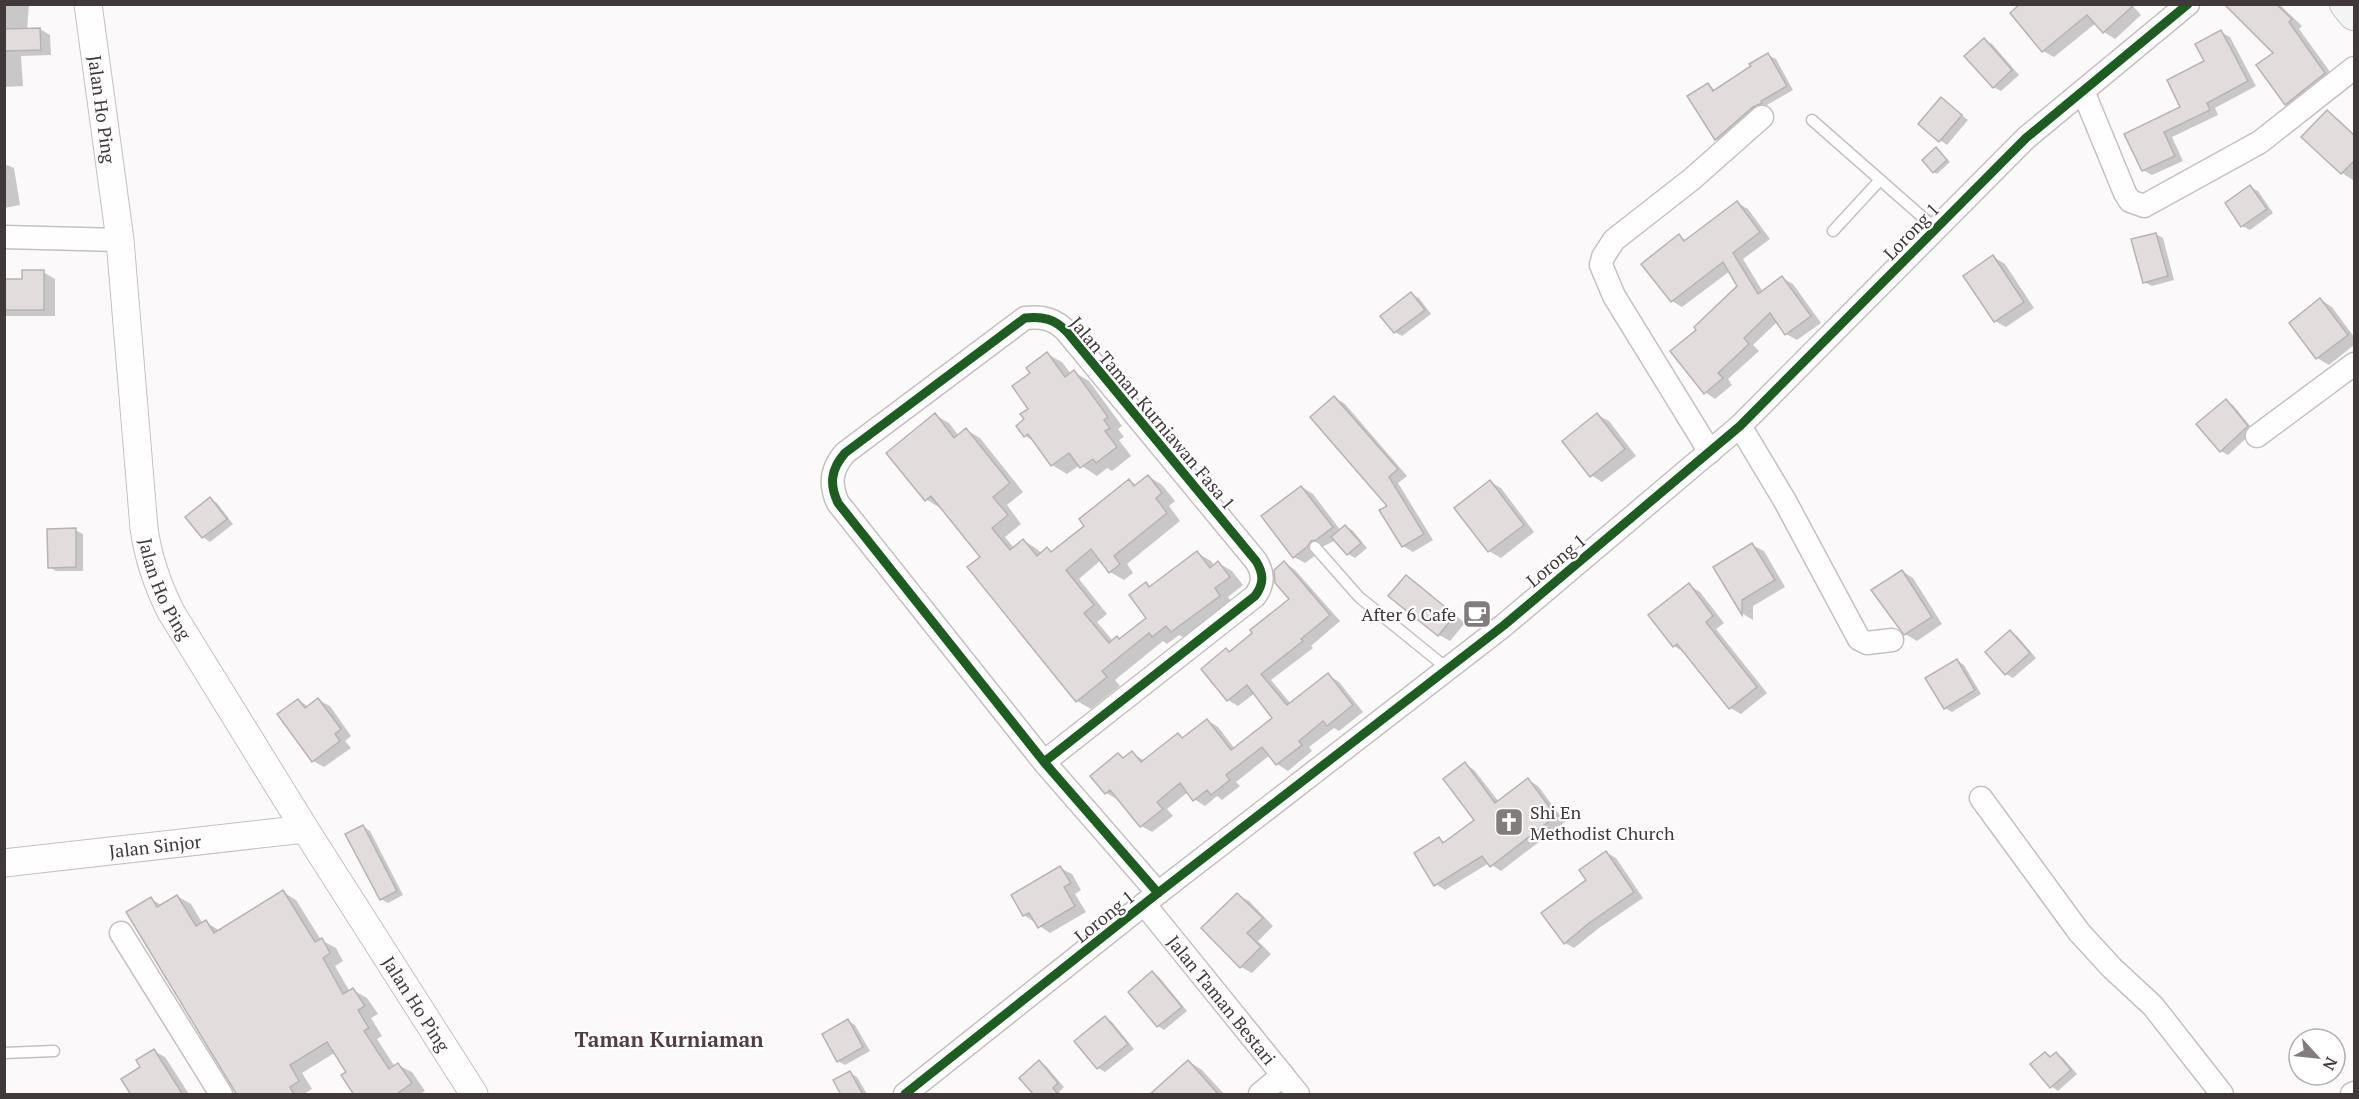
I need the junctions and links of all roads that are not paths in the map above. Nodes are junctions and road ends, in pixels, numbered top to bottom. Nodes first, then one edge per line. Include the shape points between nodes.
1 (88, 4) edge
2 (2188, 4) edge
3 (2346, 4) edge
4 (2355, 14) edge
5 (2355, 68) edge
6 (2083, 91) junction
7 (1762, 117) dead end
8 (1812, 120) dead end
9 (1880, 180) junction
10 (1936, 229) junction
11 (1833, 231) dead end
12 (4, 237) edge
13 (120, 240) junction
14 (2355, 364) edge
15 (1740, 426) junction
16 (2257, 436) dead end
17 (1710, 452) junction
18 (1315, 547) dead end
19 (1892, 640) dead end
20 (1448, 669) junction
21 (1044, 762) junction
22 (1981, 798) dead end
23 (305, 830) junction
24 (4, 863) edge
25 (1152, 899) junction
26 (121, 933) dead end
27 (54, 1051) dead end
28 (4, 1053) edge
29 (1283, 1075) junction
30 (471, 1094) edge
31 (221, 1095) edge
32 (905, 1095) edge
33 (1260, 1095) edge
34 (1298, 1095) edge
35 (2222, 1095) edge

1 - 13 street, Jalan Ho Ping
2 - 6 street, Lorong 1
3 - 4 main road
5 - 6 street via 2260,142 2144,206 2130,201 2125,194
6 - 10 street, Lorong 1 via 2026,138
7 - 17 street via 1614,240 1601,265 1614,296
8 - 9 lane
9 - 10 lane
9 - 11 lane
10 - 15 street, Lorong 1
12 - 13 street
13 - 23 street, Jalan Ho Ping via 148,557 171,612
14 - 16 street
15 - 17 street, Lorong 1
15 - 19 street via 1859,639 1867,643
17 - 20 street, Lorong 1
18 - 20 lane via 1359,597
20 - 25 street, Lorong 1
21 - 21 street, Jalan Taman Kurniawan Fasa 1 via 838,503 832,482 838,461 845,453 1025,318 1037,316 1049,318 1067,332 1256,561 1262,575 1255,596
21 - 25 street, Jalan Taman Kurniawan Fasa 1
22 - 35 street via 2079,932 2153,1006
23 - 24 street, Jalan Sinjor
23 - 30 street, Jalan Ho Ping
25 - 29 street, Jalan Taman Bestari
25 - 32 street, Lorong 1
26 - 31 street
27 - 28 lane
29 - 33 street
29 - 34 street, Jalan Taman Bestari

